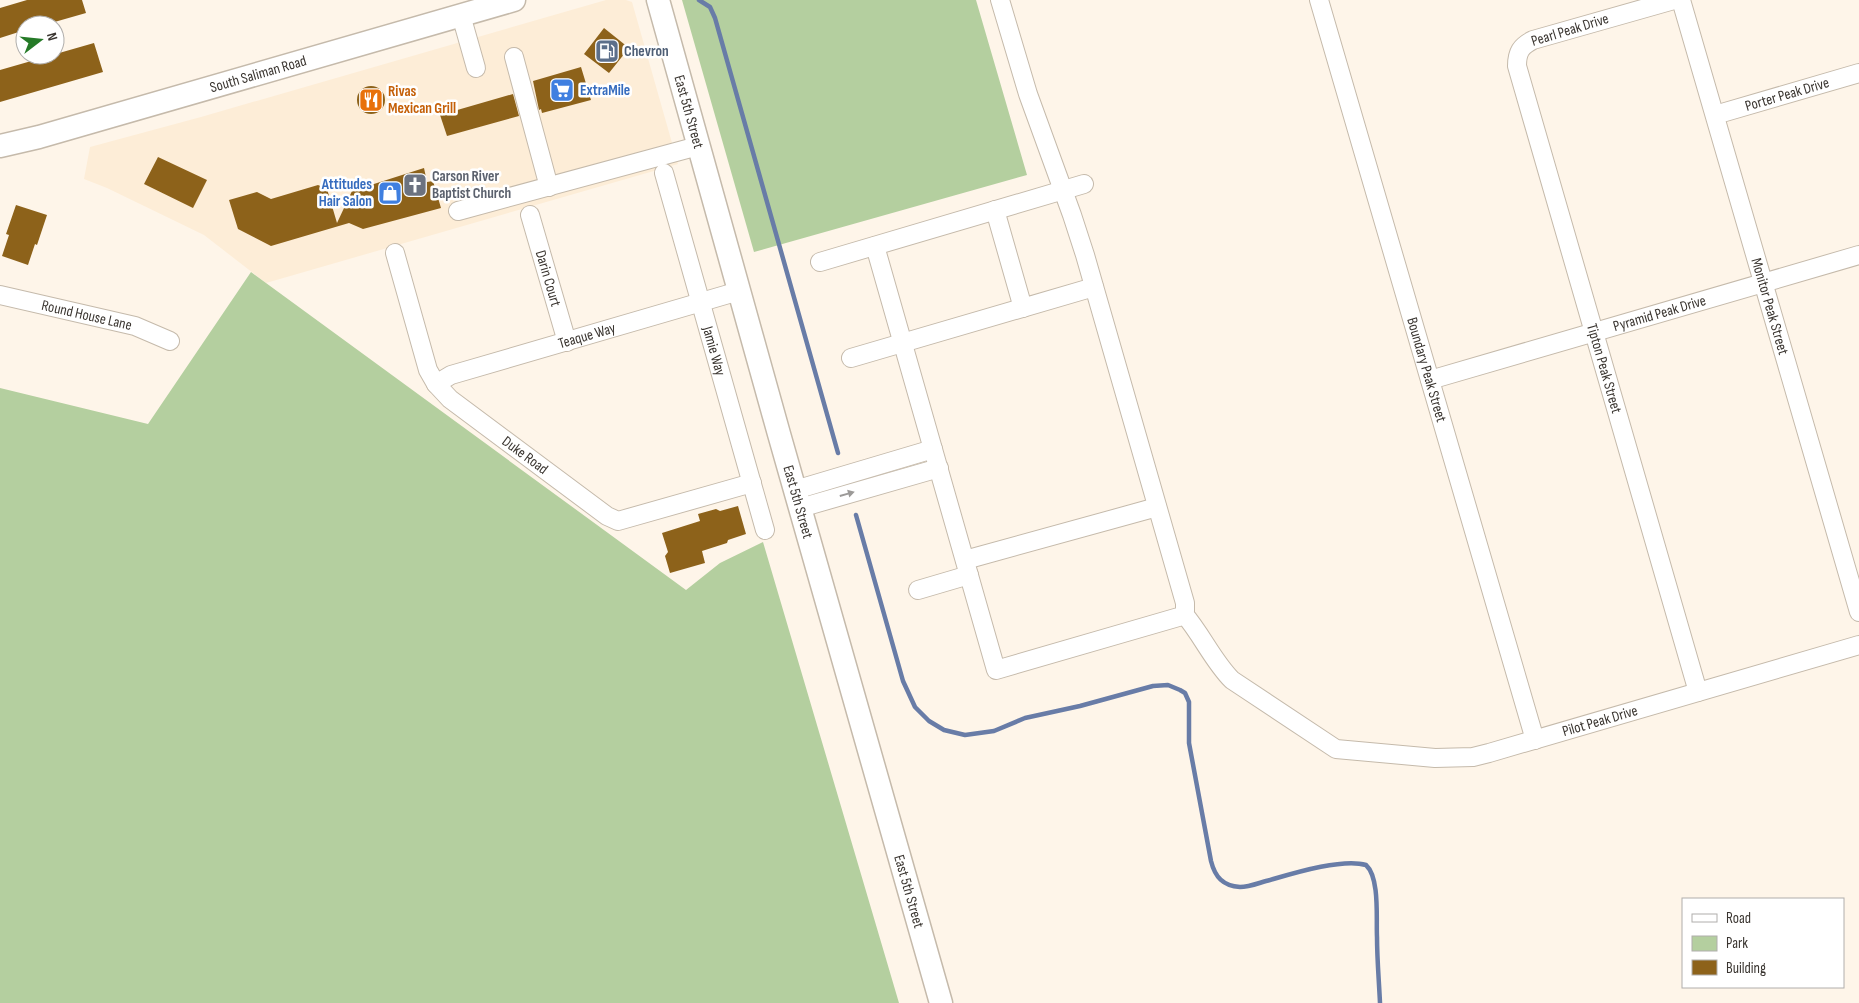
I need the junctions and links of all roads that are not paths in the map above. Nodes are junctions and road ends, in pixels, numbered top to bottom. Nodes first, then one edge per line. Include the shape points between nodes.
1 (514, 0) edge
2 (658, 0) edge
3 (1000, 0) edge
4 (1319, 0) edge
5 (1674, 0) edge
6 (1681, 0) edge
7 (461, 15) junction
8 (1523, 45) joint
9 (514, 57) dead end
10 (476, 68) dead end
11 (1859, 73) edge
12 (1714, 115) junction
13 (0, 146) edge
14 (698, 146) junction
15 (664, 173) dead end
16 (1084, 184) dead end
17 (549, 187) junction
18 (1063, 190) junction
19 (994, 210) junction
20 (458, 211) dead end
21 (530, 215) dead end
22 (875, 246) junction
23 (395, 253) dead end
24 (1859, 254) edge
25 (820, 262) dead end
26 (1763, 283) junction
27 (1094, 287) junction
28 (739, 291) junction
29 (0, 295) edge
30 (701, 303) junction
31 (1023, 308) junction
32 (1595, 332) junction
33 (170, 341) dead end
34 (567, 342) junction
35 (903, 343) junction
36 (851, 358) dead end
37 (1430, 380) junction
38 (436, 384) junction
39 (933, 449) junction
40 (892, 461) junction
41 (939, 468) junction
42 (897, 480) junction
43 (752, 484) junction
44 (797, 499) junction
45 (1157, 507) junction
46 (766, 530) dead end
47 (967, 568) junction
48 (918, 590) dead end
49 (1859, 612) edge
50 (1184, 614) junction
51 (1859, 645) edge
52 (1698, 692) junction
53 (1535, 740) junction
54 (941, 1003) edge

1 - 7 main road, South Saliman Road
2 - 14 main road, East 5th Street
3 - 18 street via 1028,94
4 - 37 street, Boundary Peak Street
5 - 8 street, Pearl Peak Drive
6 - 12 street, Monitor Peak Street
7 - 10 street
7 - 13 main road, South Saliman Road
8 - 32 street, Tipton Peak Street via 1517,66
9 - 17 street
11 - 12 street, Porter Peak Drive
12 - 26 street, Monitor Peak Street
14 - 17 street
14 - 28 main road, East 5th Street
15 - 30 street, Jamie Way
16 - 18 street
17 - 20 street
18 - 19 street
18 - 27 street
19 - 22 street
19 - 31 street
21 - 34 street, Darin Court
22 - 25 street
22 - 35 street
23 - 38 street, Duke Road via 428,370
24 - 26 street, Pyramid Peak Drive
26 - 32 street, Pyramid Peak Drive
26 - 49 street, Monitor Peak Street
27 - 31 street
27 - 45 street
28 - 30 street, Teaque Way
28 - 44 main road, East 5th Street
29 - 33 street, Round House Lane via 135,326
30 - 34 street, Teaque Way
30 - 43 street, Jamie Way
31 - 35 street
32 - 37 street, Pyramid Peak Drive
32 - 52 street, Tipton Peak Street
34 - 38 street, Teaque Way via 451,375
35 - 36 street
35 - 39 street
37 - 53 street, Boundary Peak Street
38 - 43 street, Duke Road via 458,405 618,521
39 - 40 street
39 - 41 street
40 - 42 street
40 - 44 street
41 - 42 street
41 - 47 street
44 -> 42 street
43 - 46 street, Jamie Way
44 - 54 main road, East 5th Street
45 - 47 street
45 - 50 street via 1185,604
47 - 48 street
47 - 50 street via 996,670 1180,618
50 - 53 street, Pilot Peak Drive via 1232,680 1336,749 1456,758
51 - 52 street, Pilot Peak Drive
52 - 53 street, Pilot Peak Drive

